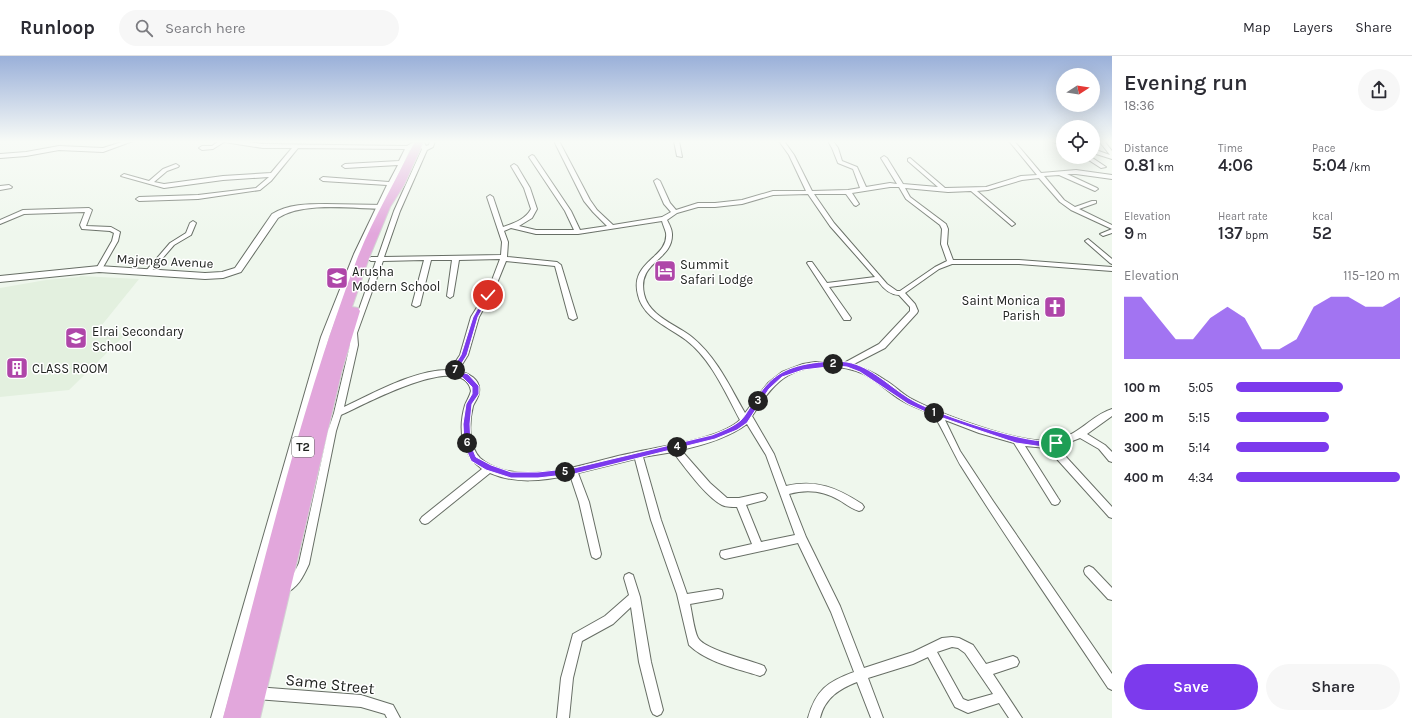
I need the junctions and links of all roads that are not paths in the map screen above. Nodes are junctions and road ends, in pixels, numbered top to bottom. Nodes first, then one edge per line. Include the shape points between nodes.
1 (163, 172) edge
2 (398, 172) edge
3 (402, 172) edge
4 (409, 172) edge
5 (517, 172) edge
6 (542, 172) edge
7 (571, 172) edge
8 (800, 172) edge
9 (857, 172) edge
10 (892, 172) edge
11 (924, 172) edge
12 (1037, 172) edge
13 (273, 174) joint
14 (1061, 174) junction
15 (124, 176) dead end
16 (1040, 176) junction
17 (1112, 177) edge
18 (323, 179) dead end
19 (657, 181) dead end
20 (150, 182) junction
21 (395, 184) junction
22 (9, 186) dead end
23 (900, 186) junction
24 (0, 188) edge
25 (943, 189) junction
26 (1095, 189) dead end
27 (864, 190) junction
28 (973, 190) junction
29 (809, 192) junction
30 (848, 192) junction
31 (490, 197) dead end
32 (139, 199) dead end
33 (1094, 202) dead end
34 (856, 204) dead end
35 (383, 205) junction
36 (1073, 209) junction
37 (675, 212) junction
38 (664, 219) junction
39 (0, 222) edge
40 (193, 223) dead end
41 (1012, 224) dead end
42 (514, 226) junction
43 (612, 227) junction
44 (1112, 227) edge
45 (500, 230) junction
46 (1112, 231) edge
47 (578, 232) junction
48 (1103, 234) dead end
49 (1088, 241) dead end
50 (456, 257) junction
51 (428, 258) junction
52 (504, 258) junction
53 (375, 259) junction
54 (951, 262) junction
55 (1112, 262) edge
56 (810, 263) dead end
57 (99, 269) junction
58 (1112, 269) edge
59 (148, 273) junction
60 (0, 279) edge
61 (880, 279) junction
62 (825, 286) junction
63 (901, 293) junction
64 (450, 296) dead end
65 (416, 305) dead end
66 (573, 318) dead end
67 (847, 318) dead end
68 (348, 339) junction
69 (847, 364) junction
70 (454, 372) junction
71 (1112, 412) edge
72 (338, 413) junction
73 (938, 414) junction
74 (746, 419) junction
75 (1080, 434) junction
76 (1016, 440) junction
77 (1050, 445) junction
78 (674, 447) junction
79 (638, 455) junction
80 (1112, 458) edge
81 (489, 468) junction
82 (574, 471) junction
83 (783, 492) junction
84 (762, 497) dead end
85 (740, 502) junction
86 (1055, 502) dead end
87 (859, 507) dead end
88 (1112, 514) edge
89 (425, 520) dead end
90 (801, 538) junction
91 (758, 546) junction
92 (596, 554) dead end
93 (725, 554) dead end
94 (1089, 571) dead end
95 (630, 578) dead end
96 (280, 592) junction
97 (718, 594) dead end
98 (1112, 595) edge
99 (635, 597) junction
100 (684, 600) junction
101 (930, 650) junction
102 (1013, 662) dead end
103 (760, 670) dead end
104 (983, 671) junction
105 (862, 674) junction
106 (1112, 684) edge
107 (256, 693) junction
108 (1001, 697) junction
109 (657, 710) dead end
110 (217, 718) edge
111 (233, 718) edge
112 (250, 718) edge
113 (394, 718) edge
114 (563, 718) edge
115 (814, 718) edge
116 (877, 718) edge
117 (1016, 718) edge

1 - 20 street
2 - 21 street
3 - 21 highway, T2
4 - 53 street via 397,211
5 - 42 street via 527,188 534,209 530,217
6 - 47 street via 568,211
7 - 43 street via 591,207
8 - 29 street
9 - 27 street
10 - 23 street
11 - 25 street
12 - 16 street
13 - 20 street via 227,177 178,185 159,186
13 - 32 street via 262,187 251,191
14 - 16 street
14 - 17 street via 1076,172
14 - 26 street
15 - 20 street
16 - 28 street via 1024,177 986,189
16 - 36 street via 1062,201
18 - 21 street
19 - 37 street via 667,204
21 - 35 highway, T2
22 - 24 street
23 - 25 street
23 - 27 street
23 - 54 street via 914,203 943,224 944,244
25 - 28 street
27 - 30 street
28 - 41 street
29 - 30 street
29 - 37 street via 767,194 748,201 714,206 698,205
29 - 61 street via 837,230
30 - 34 street
31 - 45 street
33 - 36 street
35 - 53 highway, T2
35 - 59 street, Majengo Avenue via 300,207 280,211 239,269 234,272 205,276
35 - 110 street via 357,254 325,337
35 - 111 highway, T2 via 324,370
36 - 44 street
37 - 38 street
38 - 43 street
38 - 74 street via 670,232 668,241 665,250 642,270 642,300 655,315 695,344
39 - 57 street via 24,212 88,210 84,228 114,230 117,234
40 - 59 street via 189,234 172,244
42 - 45 street
42 - 47 street via 536,232
43 - 47 street
45 - 52 street via 505,242
46 - 48 street
49 - 55 street
50 - 51 street
50 - 52 street
50 - 64 street
51 - 53 street
51 - 65 street
52 - 66 street via 557,264
52 - 70 street via 492,288 476,317 464,355
53 - 68 highway, T2
54 - 58 street via 1019,262
54 - 63 street via 937,268
56 - 62 street
57 - 59 street, Majengo Avenue
57 - 60 street, Majengo Avenue
61 - 62 street
61 - 63 street via 891,290
62 - 67 street
63 - 69 street via 913,306 914,311 882,346
68 - 72 street via 354,345
68 - 96 highway, T2 via 335,370
69 - 73 street via 873,375 910,402
69 - 74 street via 814,365 780,376 767,387
70 - 72 street via 410,380
70 - 81 street via 466,376 476,386 469,404 467,445 473,459
71 - 75 street
72 - 96 street via 304,564 296,580
73 - 76 street
73 - 106 street via 957,453
74 - 78 street via 735,428 713,437
74 - 83 street via 770,454
75 - 77 street
75 - 80 street via 1102,447
76 - 77 street
76 - 86 street
77 - 88 street
78 - 79 street
78 - 85 street via 718,498 724,502
79 - 82 street
79 - 100 street via 656,520
81 - 82 street via 511,475
81 - 89 street
82 - 92 street
83 - 87 street via 801,488 825,488
83 - 90 street
84 - 85 street
85 - 91 street
90 - 91 street
90 - 105 street via 836,610
91 - 93 street
94 - 98 street
95 - 99 street
96 - 107 highway, T2
97 - 100 street
99 - 109 street via 645,662
99 - 114 street via 609,620 577,638 567,678
100 - 103 street via 693,641 699,647 725,659
101 - 104 street via 950,642 959,642 969,649
101 - 105 street via 903,662
101 - 108 street via 959,703 968,707
102 - 104 street
104 - 108 street
105 - 115 street via 838,684 817,702
105 - 116 street
107 - 112 highway, T2
107 - 113 street, Same Street via 361,701 389,709
108 - 117 street

